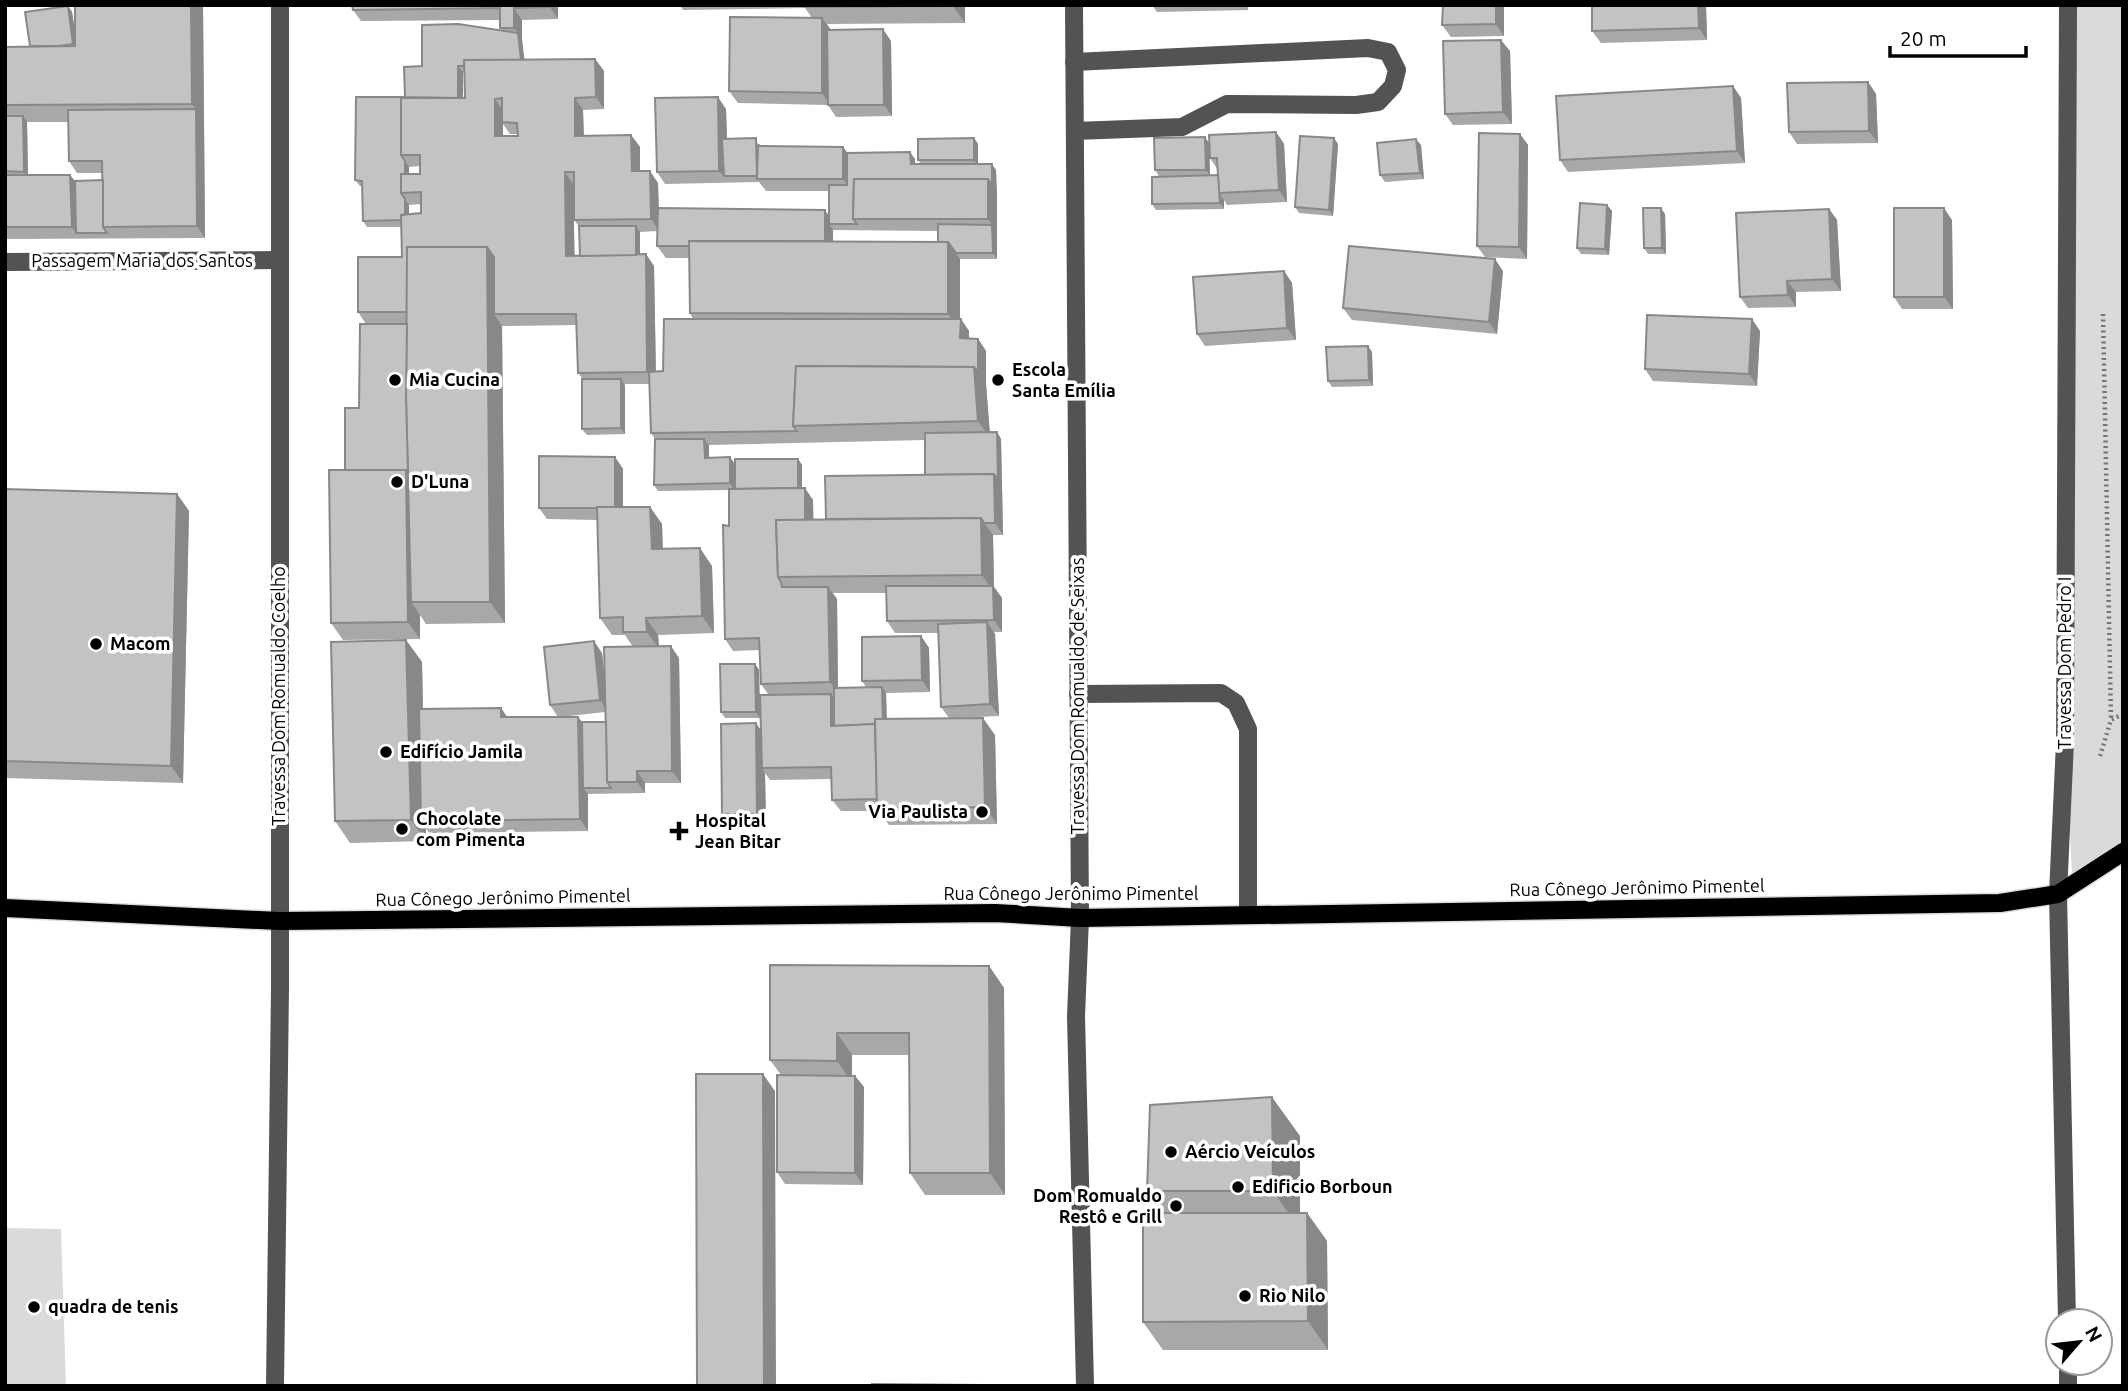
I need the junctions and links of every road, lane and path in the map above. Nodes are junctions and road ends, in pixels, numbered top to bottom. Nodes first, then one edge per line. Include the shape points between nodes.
1 (280, 5) edge
2 (1074, 5) edge
3 (2068, 5) edge
4 (1074, 62) junction
5 (1075, 131) junction
6 (278, 260) junction
7 (5, 262) edge
8 (2102, 307) dead end
9 (1078, 694) junction
10 (2123, 714) edge
11 (2123, 852) edge
12 (2058, 894) junction
13 (5, 908) edge
14 (1248, 915) junction
15 (1080, 918) junction
16 (279, 921) junction
17 (2067, 1307) edge
18 (275, 1386) edge
19 (1085, 1386) edge

1 - 6 street, Travessa Dom Romualdo Coelho
2 - 4 street, Travessa Dom Romualdo de Seixas
3 - 12 street, Travessa Dom Pedro I via 2065,742
4 - 5 street, Travessa Dom Romualdo de Seixas
4 - 5 street via 1368,48 1388,52 1397,69 1393,86 1378,102 1227,104 1182,127
5 - 9 street, Travessa Dom Romualdo de Seixas
6 - 7 street, Passagem Maria dos Santos
6 - 16 street, Travessa Dom Romualdo Coelho
8 - 10 path via 2110,720
9 - 14 street via 1221,692 1236,703 1248,729
9 - 15 street, Travessa Dom Romualdo de Seixas
11 - 12 main road, Rua Cônego Jerônimo Pimentel
12 - 14 main road, Rua Cônego Jerônimo Pimentel via 2000,903
12 - 17 street, Travessa Dom Pedro I
13 - 16 main road, Rua Cônego Jerônimo Pimentel
14 - 15 main road, Rua Cônego Jerônimo Pimentel
15 - 16 main road, Rua Cônego Jerônimo Pimentel via 995,913
15 - 19 street, Travessa Dom Romualdo de Seixas via 1076,1016
16 - 18 street, Travessa Dom Romualdo Coelho

